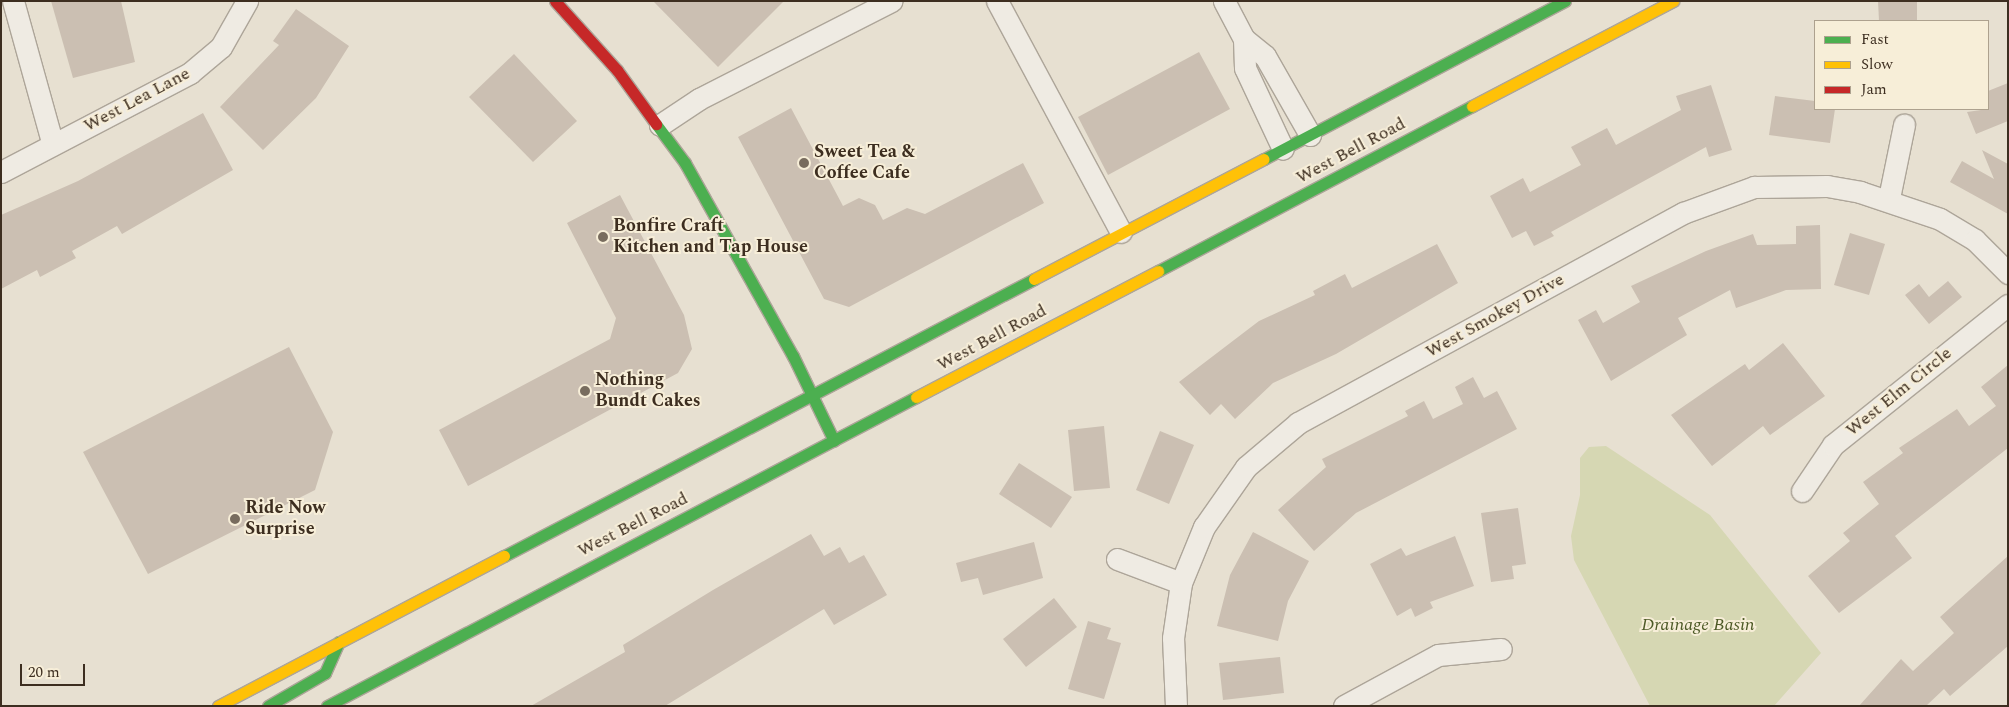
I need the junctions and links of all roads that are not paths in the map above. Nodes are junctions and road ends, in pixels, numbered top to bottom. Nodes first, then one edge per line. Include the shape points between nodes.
1 (13, 1) edge
2 (248, 1) edge
3 (555, 1) edge
4 (891, 1) edge
5 (997, 1) edge
6 (1224, 1) edge
7 (1565, 1) edge
8 (1674, 1) edge
9 (1244, 39) junction
10 (660, 125) junction
11 (1904, 125) dead end
12 (1310, 136) junction
13 (53, 145) junction
14 (1283, 150) junction
15 (1, 172) edge
16 (1889, 198) junction
17 (1121, 232) junction
18 (2008, 273) edge
19 (2008, 305) edge
20 (810, 395) junction
21 (834, 441) junction
22 (1802, 491) dead end
23 (1117, 559) dead end
24 (1181, 583) junction
25 (339, 642) junction
26 (1501, 649) dead end
27 (218, 706) edge
28 (268, 706) edge
29 (326, 706) edge
30 (1176, 706) edge
31 (1344, 706) edge

1 - 13 street
2 - 13 street, West Lea Lane via 221,47 190,72
3 - 10 main road
4 - 10 street via 699,99
5 - 17 street
6 - 9 street
7 - 12 main road, West Bell Road
8 - 21 main road, West Bell Road
9 - 12 street via 1265,56
9 - 14 street via 1245,68
10 - 20 main road via 695,180
11 - 16 street
12 - 14 main road, West Bell Road
13 - 15 street, West Lea Lane
14 - 17 main road, West Bell Road
16 - 18 street, West Smokey Drive via 1975,240
16 - 24 street, West Smokey Drive via 1827,186 1754,187 1665,222 1298,424 1271,444 1246,467 1204,527
17 - 20 main road, West Bell Road
19 - 22 street, West Elm Circle via 1833,445
20 - 21 main road
20 - 25 main road, West Bell Road
21 - 29 main road, West Bell Road
23 - 24 street
24 - 30 street, West Smokey Drive via 1173,638
25 - 27 main road, West Bell Road
25 - 28 main road via 325,673
26 - 31 street via 1438,655

